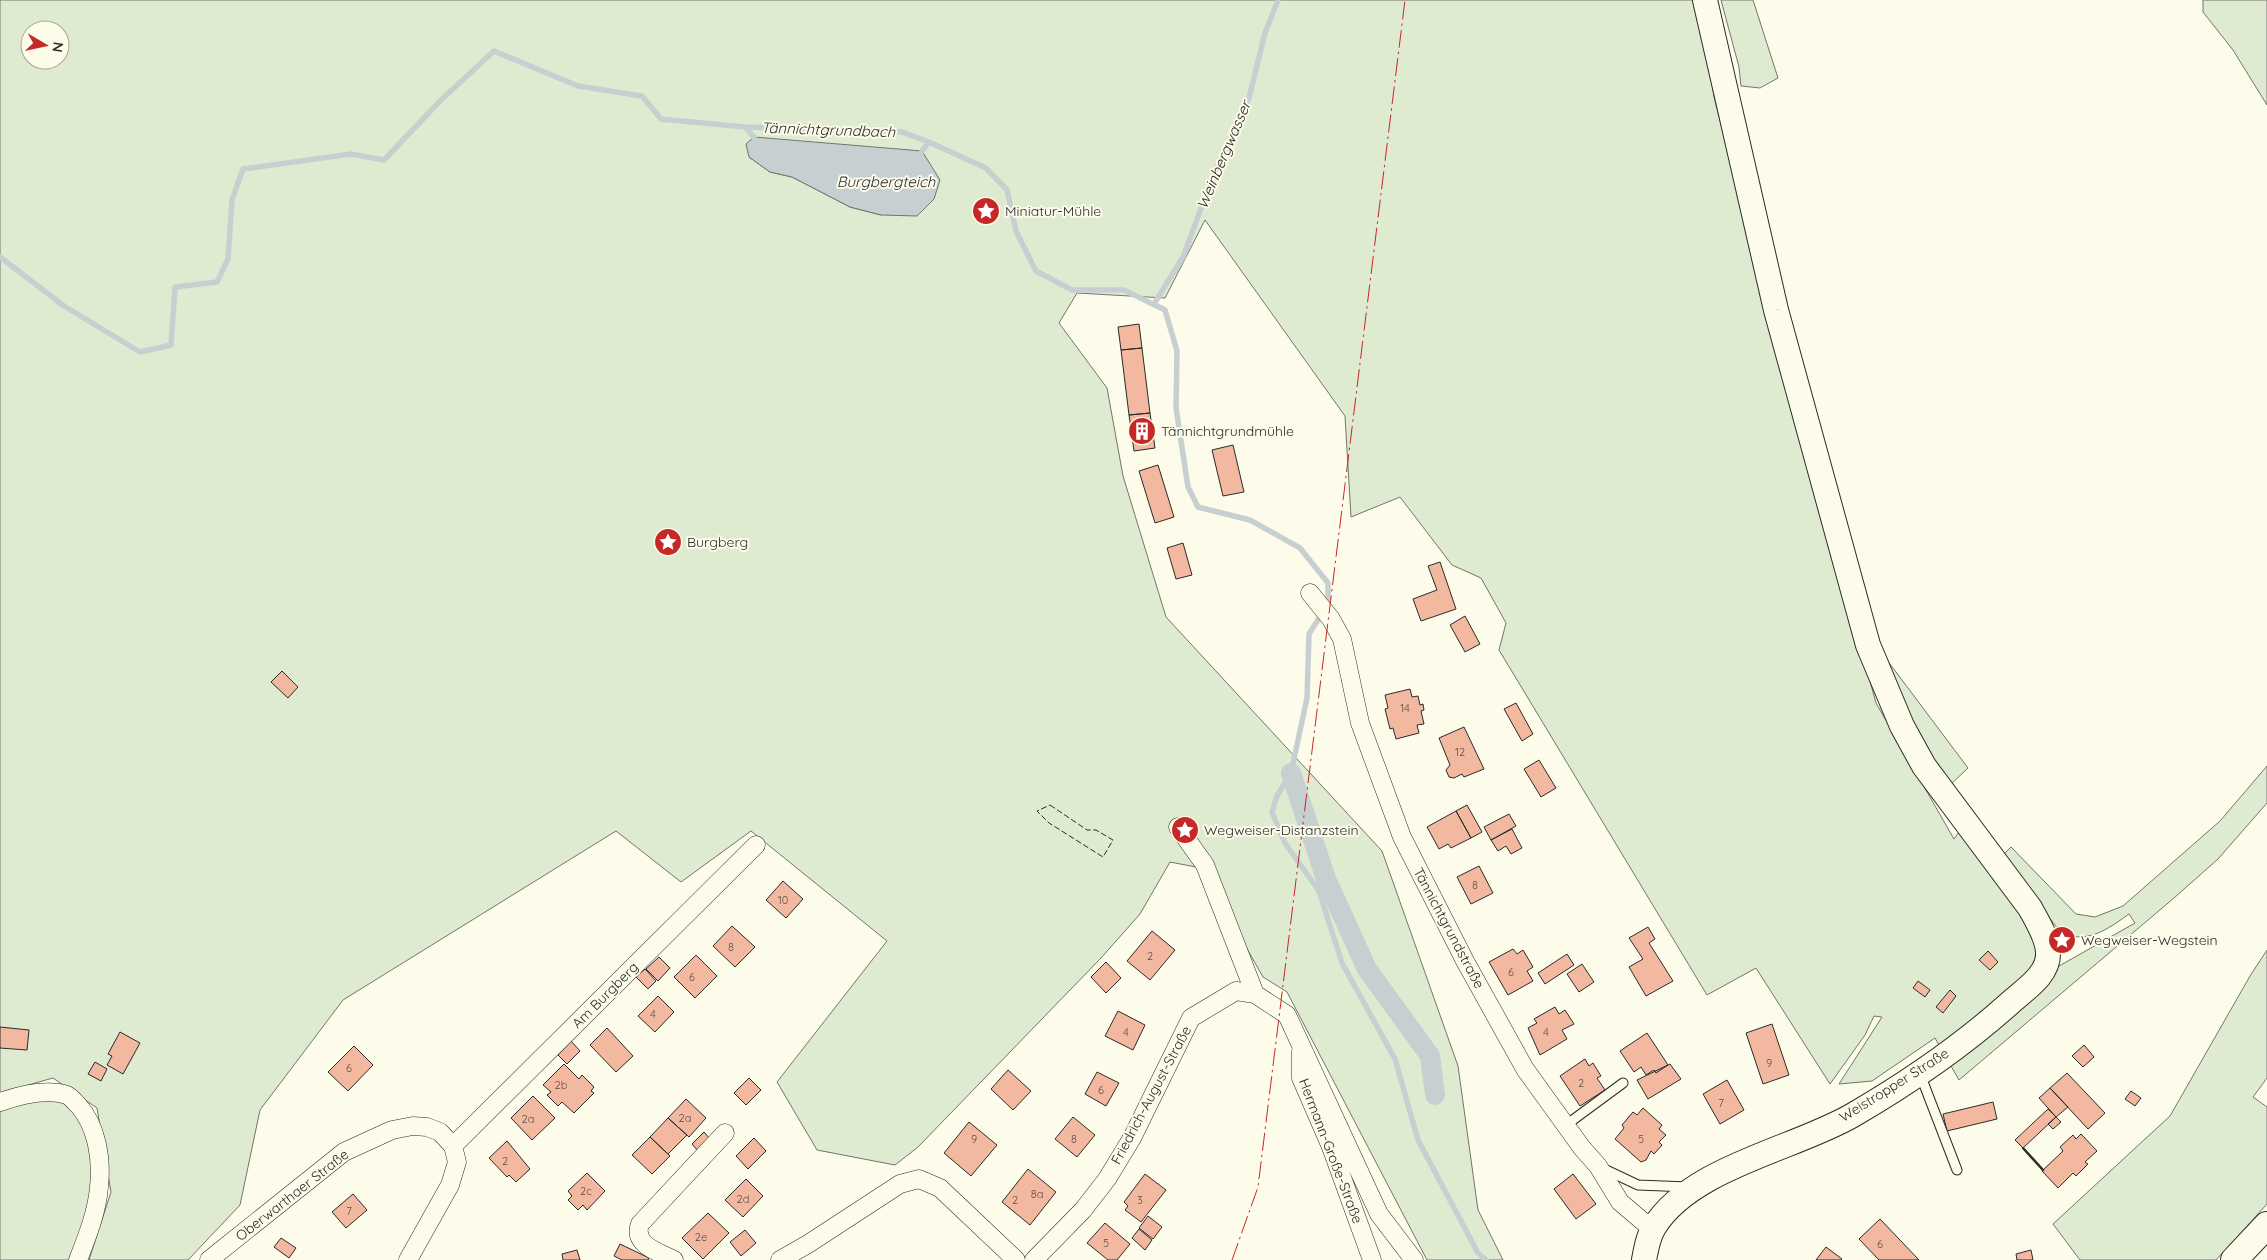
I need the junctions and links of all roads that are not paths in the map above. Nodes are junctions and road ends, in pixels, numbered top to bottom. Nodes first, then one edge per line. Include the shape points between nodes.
1 (1704, 0) edge
2 (1310, 593) dead end
3 (1178, 827) dead end
4 (756, 845) dead end
5 (1255, 994) junction
6 (1300, 1041) junction
7 (1920, 1073) junction
8 (1623, 1083) dead end
9 (0, 1102) edge
10 (1566, 1126) junction
11 (725, 1134) dead end
12 (453, 1146) junction
13 (1598, 1166) junction
14 (1957, 1170) dead end
15 (1696, 1187) junction
16 (2267, 1225) edge
17 (1653, 1230) junction
18 (78, 1260) edge
19 (209, 1260) edge
20 (408, 1260) edge
21 (674, 1260) edge
22 (780, 1260) edge
23 (1016, 1260) edge
24 (1034, 1260) edge
25 (1372, 1260) edge
26 (1414, 1260) edge
27 (1644, 1260) edge
28 (2234, 1260) edge

1 - 7 street, Weistropper Straße via 1776,310 1868,645 1902,726 1924,766 2030,908 2040,926 2048,954 2042,973 1986,1024
2 - 10 street, Tännichtgrundstraße via 1342,639 1360,723 1402,837 1464,960 1525,1069
3 - 5 street via 1205,865
4 - 12 street, Am Burgberg
5 - 6 street via 1287,1016
5 - 24 street, Friedrich-August-Straße via 1236,991 1192,1018 1132,1138 1107,1179 1083,1210
6 - 25 street, Hermann-Große-Straße via 1302,1078
6 - 26 street via 1379,1214
7 - 14 lane
7 - 15 street, Weistropper Straße via 1851,1116
8 - 10 lane
9 - 18 street via 51,1091 69,1096 89,1117 98,1150 100,1188
10 - 13 street, Tännichtgrundstraße
11 - 21 street via 640,1224 639,1239
12 - 19 street, Oberwarthaer Straße via 440,1132 413,1126 392,1130 352,1148
12 - 20 street via 455,1173
13 - 15 lane via 1638,1185
13 - 17 street, Tännichtgrundstraße via 1620,1202
15 - 17 street, Weistropper Straße via 1662,1216
16 - 28 main road
17 - 27 street, Weistropper Straße
22 - 23 street via 900,1184 918,1179 940,1188

